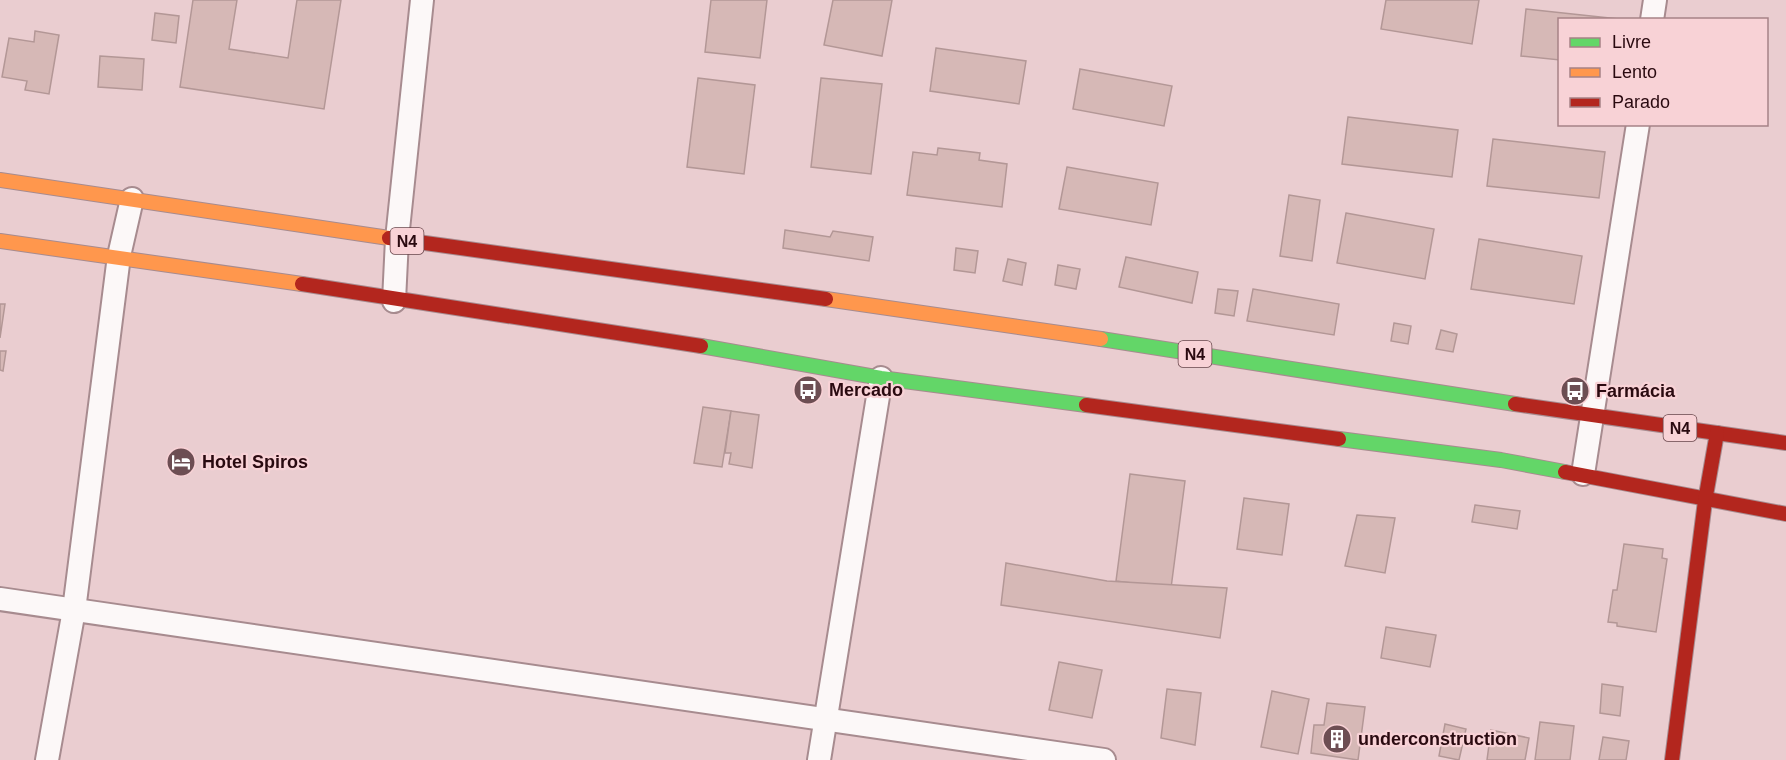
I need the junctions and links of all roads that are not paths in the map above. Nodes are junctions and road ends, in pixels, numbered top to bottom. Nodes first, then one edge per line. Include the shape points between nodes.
1 (422, 0) edge
2 (1655, 0) edge
3 (1652, 18) edge
4 (1638, 126) edge
5 (0, 180) edge
6 (132, 199) junction
7 (397, 239) junction
8 (0, 241) edge
9 (119, 256) junction
10 (394, 301) junction
11 (881, 378) junction
12 (1594, 416) junction
13 (1717, 433) junction
14 (1786, 443) edge
15 (1583, 474) junction
16 (1705, 501) junction
17 (1786, 514) edge
18 (0, 599) edge
19 (74, 610) junction
20 (826, 720) junction
21 (47, 760) edge
22 (819, 760) edge
23 (1104, 760) edge
24 (1672, 760) edge

1 - 7 street
2 - 3 street
4 - 12 street
5 - 6 main road, N4
6 - 7 main road, N4
6 - 9 street
7 - 10 street
7 - 12 main road, N4 via 1027,327
8 - 9 main road
9 - 10 main road
9 - 19 street
10 - 11 main road via 746,353
11 - 15 main road
11 - 20 street
12 - 13 main road, N4
12 - 15 street
13 - 14 main road, N4
13 - 16 main road
15 - 16 main road
16 - 17 main road
16 - 24 main road
18 - 19 street
19 - 20 street
19 - 21 street
20 - 22 street
20 - 23 street

